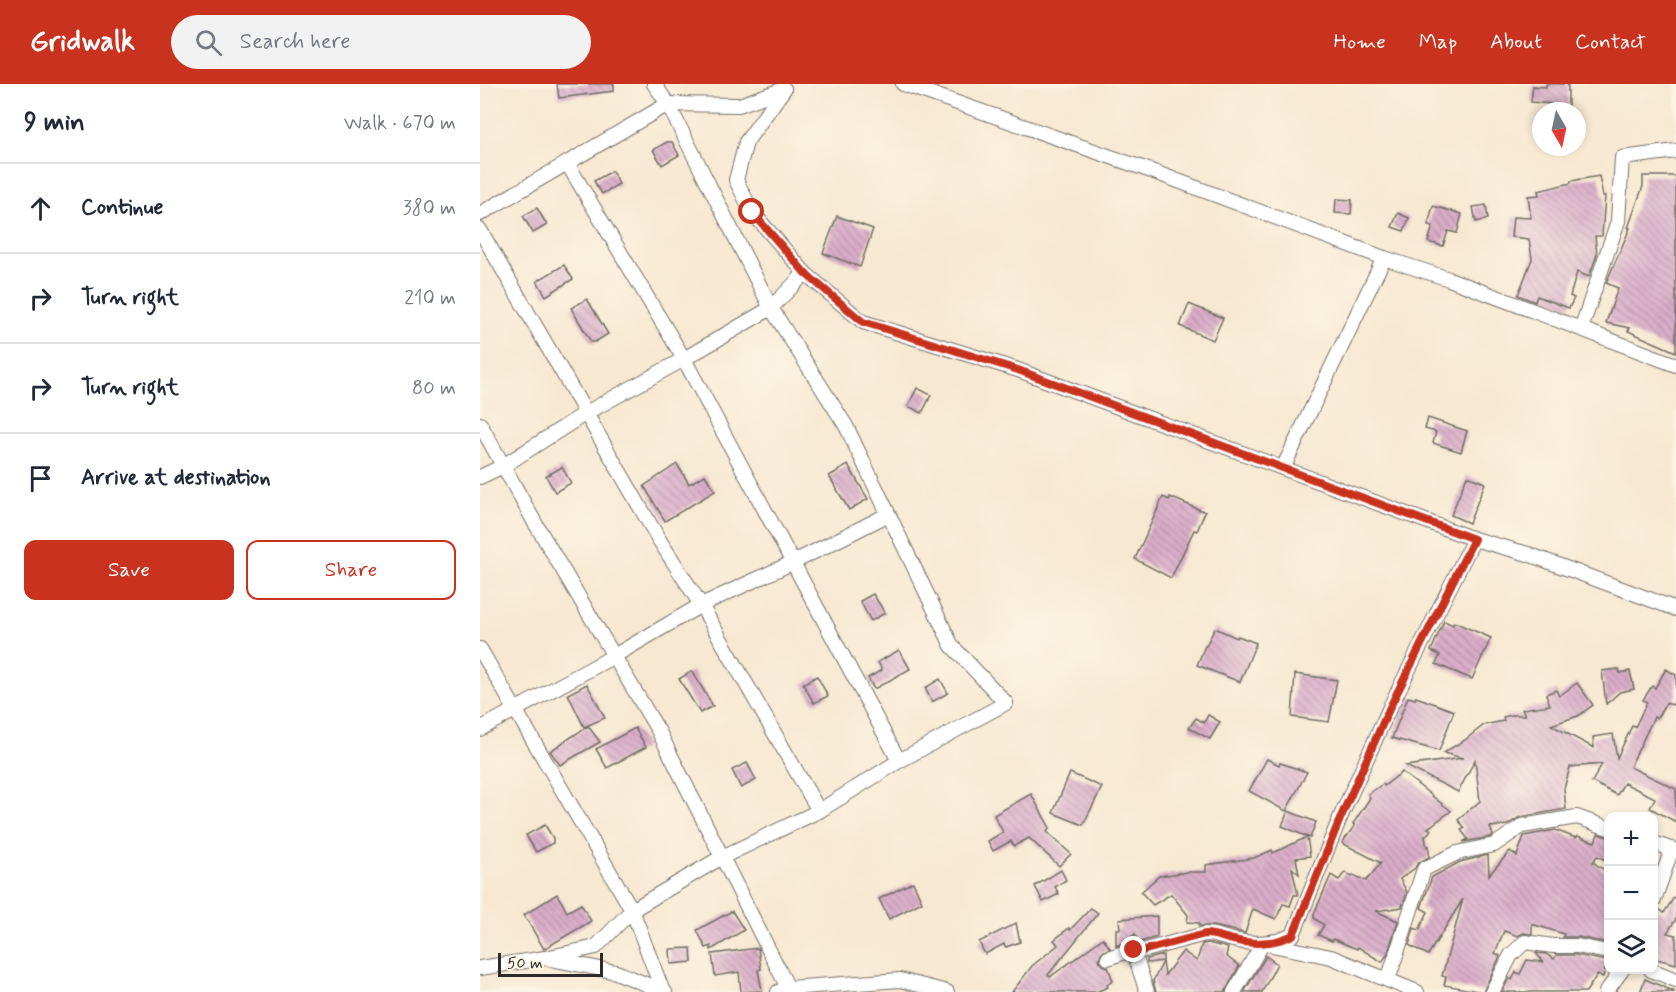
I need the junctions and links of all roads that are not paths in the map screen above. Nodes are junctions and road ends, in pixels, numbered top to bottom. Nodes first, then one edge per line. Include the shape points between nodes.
1 (654, 84) edge
2 (903, 84) edge
3 (785, 86) edge
4 (668, 104) junction
5 (1676, 151) edge
6 (567, 163) junction
7 (480, 214) edge
8 (480, 230) edge
9 (1384, 258) junction
10 (805, 273) junction
11 (771, 308) junction
12 (1581, 329) junction
13 (684, 359) junction
14 (1676, 365) edge
15 (586, 413) junction
16 (480, 424) edge
17 (503, 466) junction
18 (1283, 468) junction
19 (480, 477) edge
20 (887, 515) junction
21 (1474, 539) junction
22 (794, 562) junction
23 (701, 605) junction
24 (1676, 609) edge
25 (480, 649) edge
26 (614, 656) junction
27 (516, 710) junction
28 (480, 729) edge
29 (899, 761) junction
30 (819, 812) junction
31 (1604, 827) edge
32 (1658, 845) edge
33 (1674, 850) edge
34 (722, 857) junction
35 (1658, 888) edge
36 (632, 910) junction
37 (1263, 943) junction
38 (1604, 951) edge
39 (1134, 953) junction
40 (545, 958) junction
41 (1108, 958) dead end
42 (480, 968) edge
43 (1658, 972) edge
44 (1619, 974) edge
45 (1388, 980) junction
46 (1676, 980) edge
47 (783, 990) edge
48 (664, 992) edge
49 (946, 992) edge
50 (1147, 992) edge
51 (1234, 992) edge
52 (1417, 992) edge
53 (1492, 992) edge
54 (1606, 992) edge

1 - 4 street
2 - 9 street
3 - 4 street via 739,105
3 - 10 street via 746,142 736,180 752,212
4 - 6 street
4 - 11 street
5 - 12 street via 1622,158 1618,221
6 - 7 street
6 - 13 street
8 - 15 street
9 - 12 street
9 - 18 street
10 - 11 street
10 - 18 street via 863,322 1018,370
11 - 13 street
11 - 20 street via 846,426
12 - 14 street
13 - 15 street
13 - 22 street
15 - 17 street
15 - 23 street
16 - 17 street
17 - 19 street
17 - 26 street
18 - 21 street
20 - 22 street
20 - 29 street via 952,646 1006,703
21 - 24 street via 1528,554
21 - 37 street via 1390,707 1293,935
22 - 23 street
22 - 29 street
23 - 26 street
23 - 30 street
25 - 27 street
26 - 27 street
26 - 34 street via 659,732
27 - 28 street
27 - 36 street
29 - 30 street
30 - 34 street
31 - 45 street via 1577,817 1522,826 1494,845 1457,853 1424,869
32 - 33 street
33 - 35 street
34 - 36 street
34 - 47 street
36 - 40 street via 596,947
36 - 48 street
37 - 39 street via 1205,934
37 - 45 street via 1332,957
37 - 51 street
38 - 53 street via 1525,942 1511,955
39 - 41 street
39 - 50 street
40 - 42 street
40 - 48 street via 616,972
43 - 46 street
44 - 54 street
45 - 52 street
47 - 49 street via 900,980

